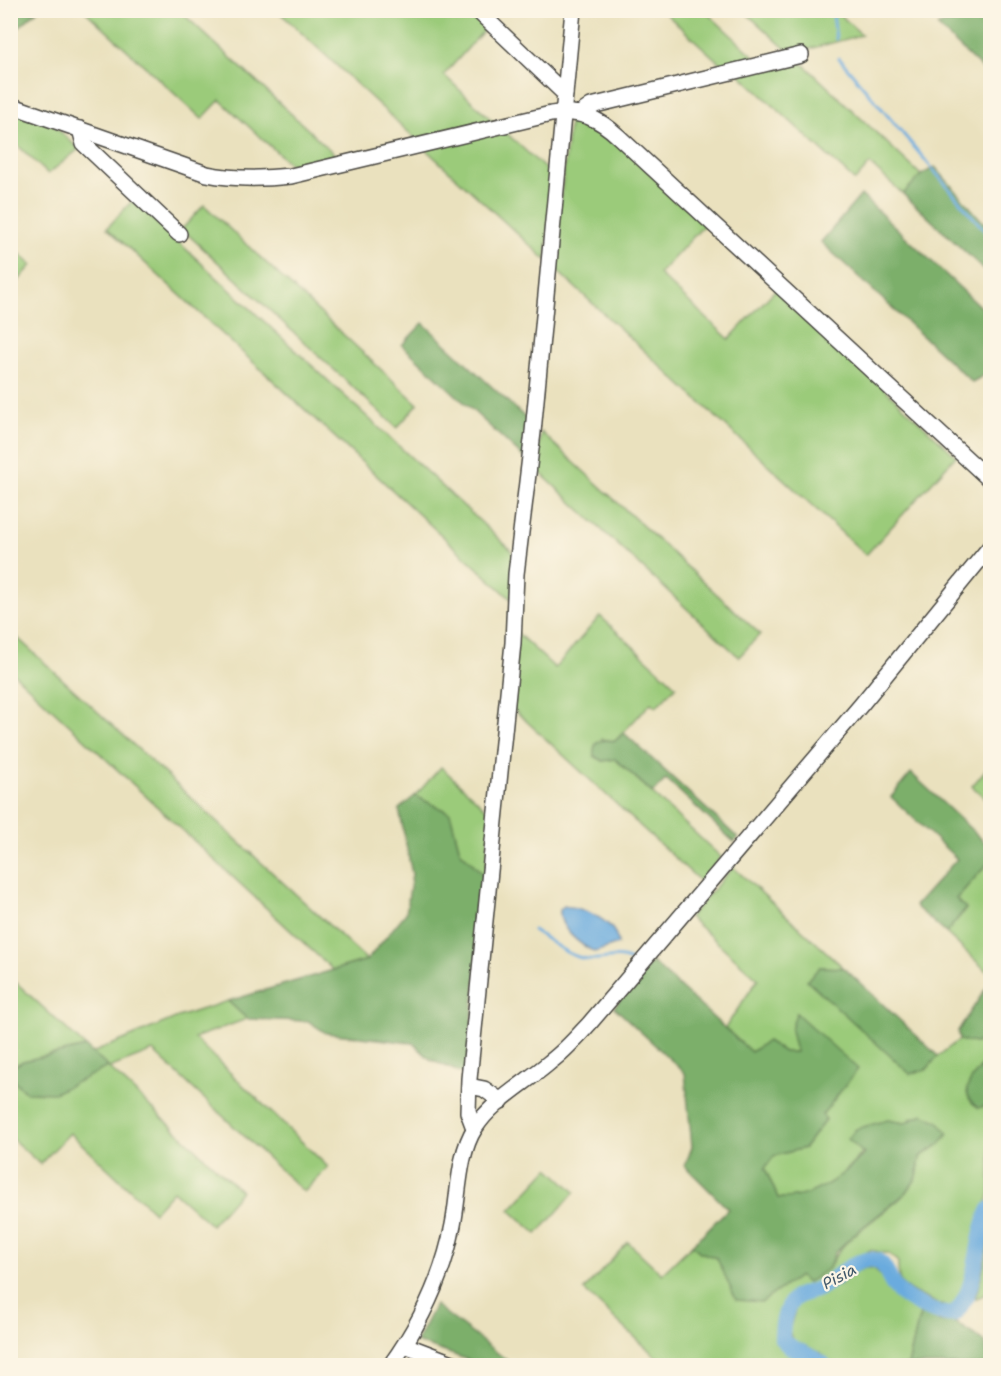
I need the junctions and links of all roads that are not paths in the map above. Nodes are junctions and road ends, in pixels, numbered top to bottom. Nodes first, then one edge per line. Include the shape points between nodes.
1 (477, 10) edge
2 (573, 10) edge
3 (801, 55) dead end
4 (565, 94) junction
5 (10, 105) edge
6 (563, 112) junction
7 (581, 113) junction
8 (80, 129) junction
9 (178, 234) dead end
10 (990, 480) edge
11 (990, 547) edge
12 (469, 1086) junction
13 (501, 1101) junction
14 (474, 1128) junction
15 (405, 1344) junction
16 (390, 1365) edge
17 (460, 1365) edge

1 - 4 street
2 - 4 street
3 - 7 street via 591,106
4 - 6 street
5 - 8 street
6 - 7 street
6 - 8 street via 291,176 262,179 207,174
6 - 12 street
7 - 10 street via 620,137
8 - 9 street via 84,144
11 - 13 street via 589,1024 552,1062
12 - 13 street via 484,1089
12 - 14 street via 468,1112
13 - 14 street
14 - 15 street via 445,1258 428,1304
15 - 16 street
15 - 17 street

